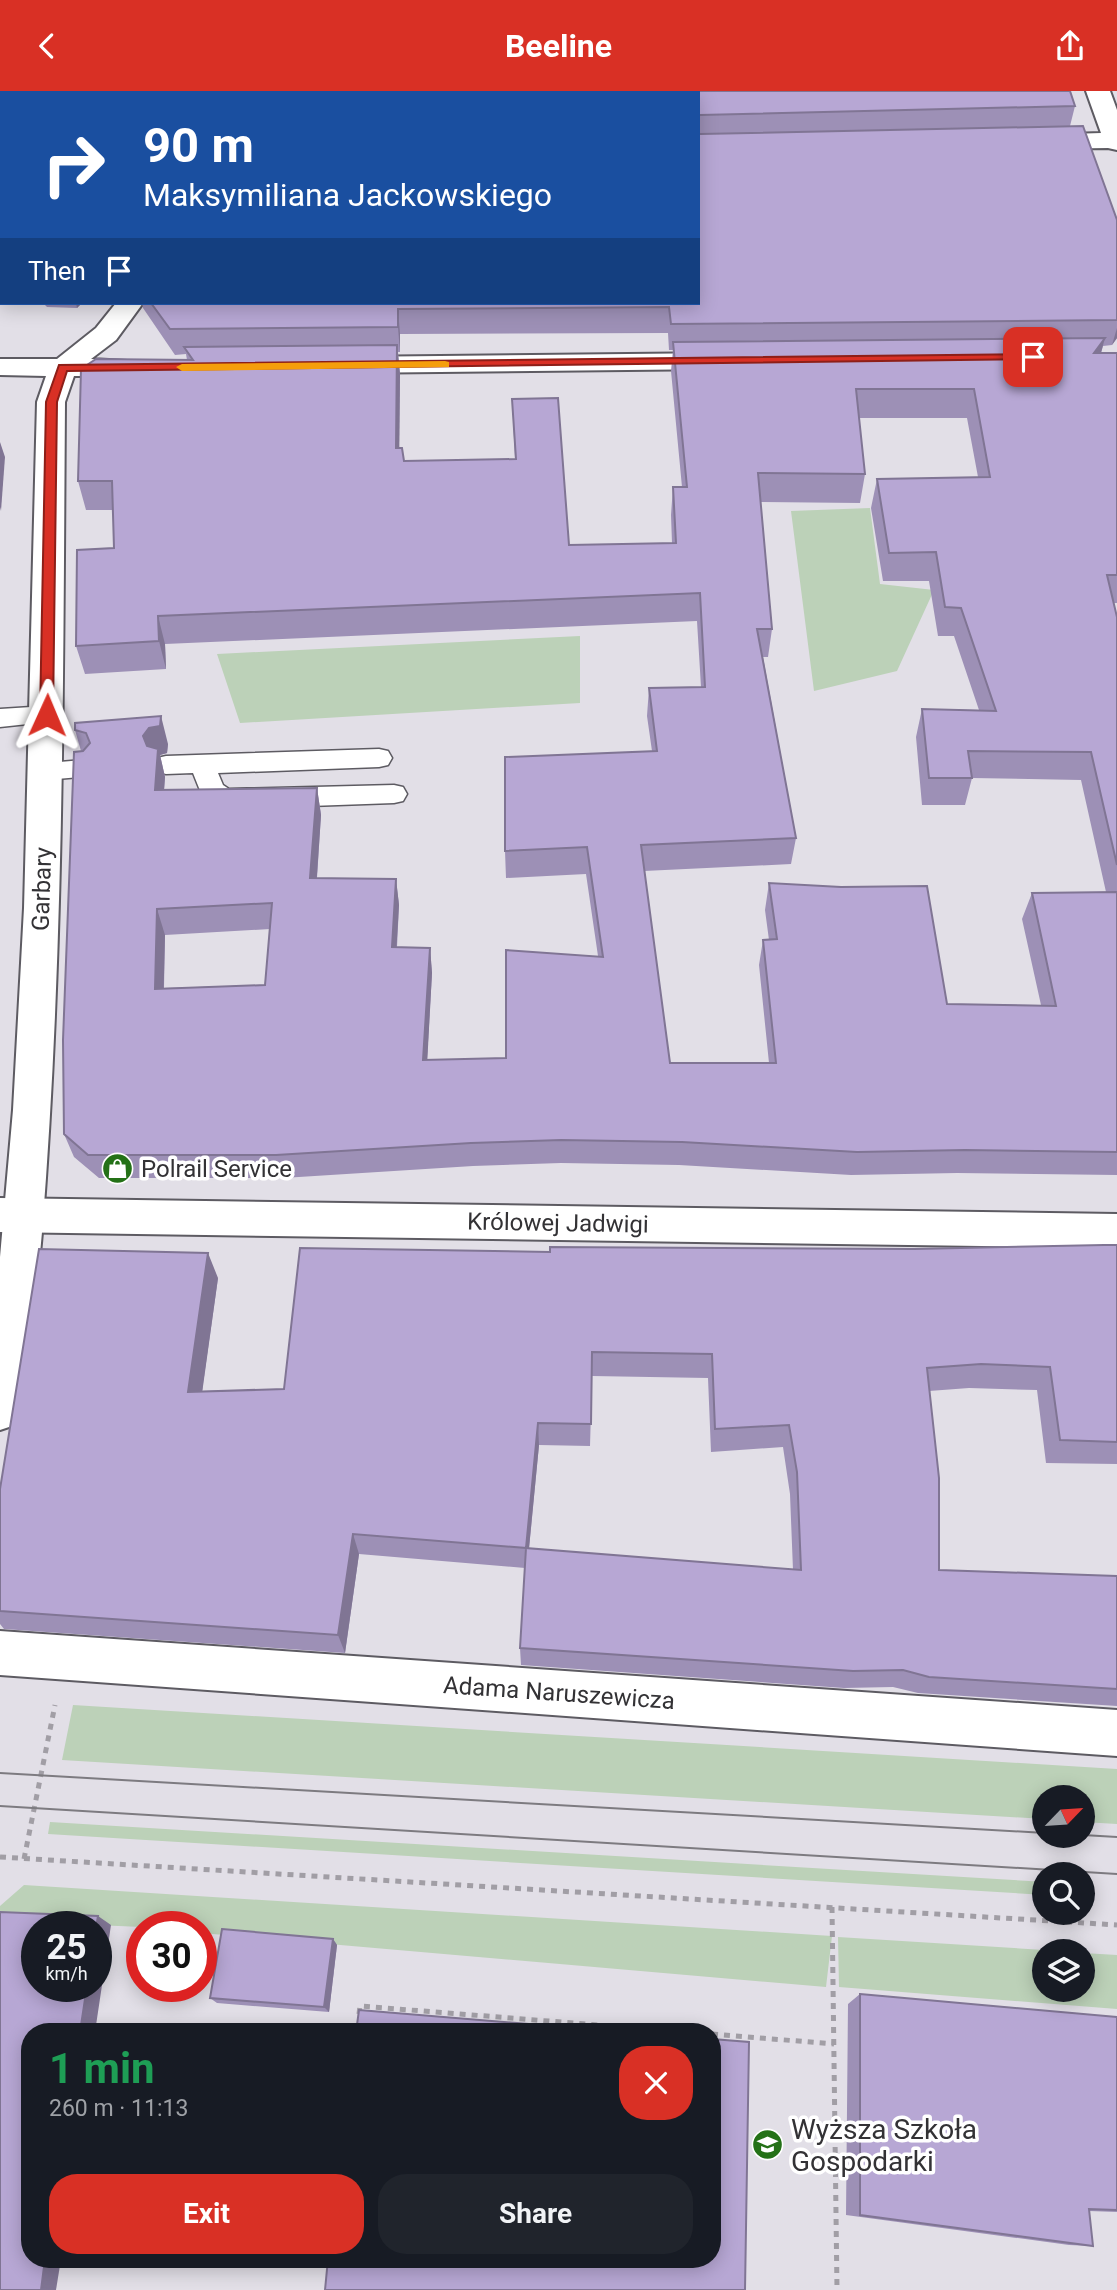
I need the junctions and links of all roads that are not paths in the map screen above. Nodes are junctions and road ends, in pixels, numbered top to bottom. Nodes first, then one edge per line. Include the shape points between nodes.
1 (1098, 91) edge
2 (1116, 141) edge
3 (1010, 142) edge
4 (128, 305) edge
5 (754, 360) edge
6 (320, 366) edge
7 (0, 367) edge
8 (166, 367) edge
9 (63, 368) junction
10 (47, 715) junction
11 (0, 718) edge
12 (379, 758) dead end
13 (166, 765) dead end
14 (202, 765) junction
15 (83, 769) edge
16 (45, 771) junction
17 (394, 794) dead end
18 (12, 1215) edge
19 (1117, 1231) edge
20 (0, 1411) edge
21 (0, 1653) edge
22 (1117, 1733) edge

1 - 2 street
2 - 3 street
4 - 9 street via 106,334
5 - 6 street
7 - 9 street
8 - 9 street
9 - 10 street, Garbary via 51,402
10 - 11 lane
10 - 16 street, Garbary
12 - 14 lane
13 - 14 lane
14 - 17 lane via 212,791 225,799
15 - 16 lane
16 - 18 street, Garbary via 38,1000
18 - 19 street, Królowej Jadwigi
18 - 20 street, Garbary
21 - 22 street, Adama Naruszewicza

